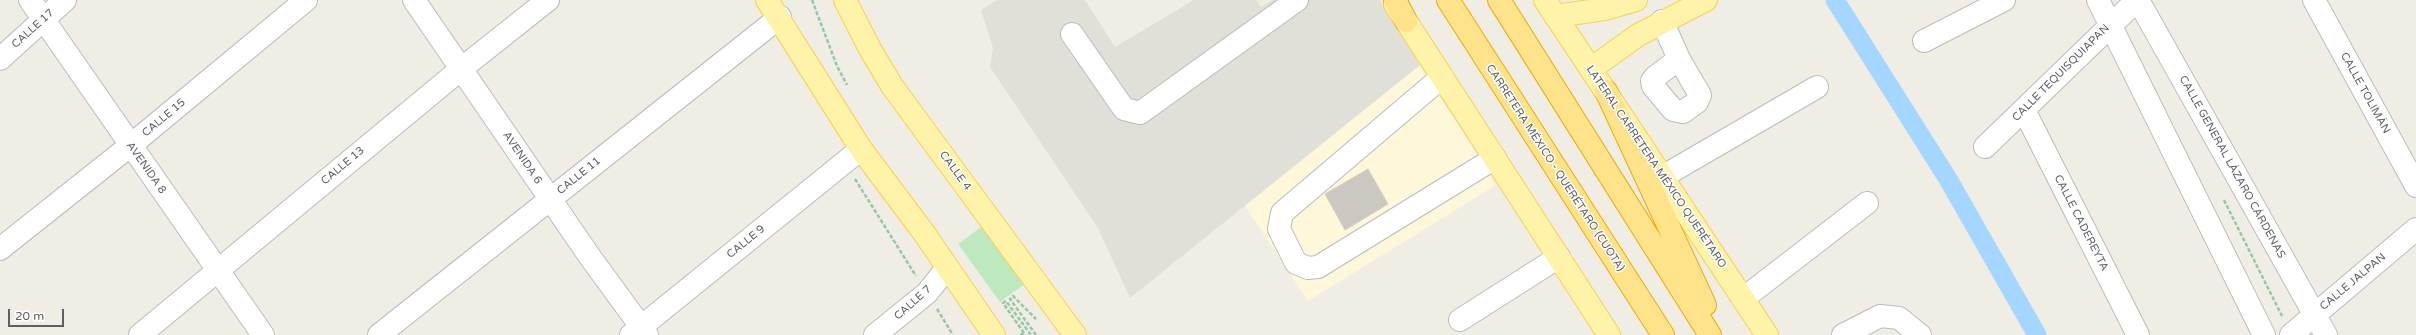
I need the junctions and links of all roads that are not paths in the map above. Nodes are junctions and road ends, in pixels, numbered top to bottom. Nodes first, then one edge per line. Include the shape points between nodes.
1 (30, 0) edge
2 (65, 0) edge
3 (306, 0) edge
4 (414, 0) edge
5 (548, 0) edge
6 (845, 0) edge
7 (1297, 0) edge
8 (1394, 0) edge
9 (1448, 0) edge
10 (1499, 0) edge
11 (1636, 0) edge
12 (1706, 0) edge
13 (2004, 0) edge
14 (2098, 0) edge
15 (2137, 0) edge
16 (2314, 0) edge
17 (773, 8) edge
18 (1550, 8) edge
19 (44, 21) junction
20 (1406, 21) joint
21 (1662, 21) junction
22 (2110, 25) junction
23 (1072, 34) dead end
24 (1924, 41) dead end
25 (0, 58) edge
26 (1679, 59) dead end
27 (461, 69) junction
28 (1591, 69) junction
29 (1442, 78) junction
30 (1817, 87) dead end
31 (1606, 91) junction
32 (2024, 110) junction
33 (131, 145) junction
34 (1985, 147) dead end
35 (853, 155) junction
36 (1495, 158) junction
37 (1662, 177) junction
38 (2416, 186) edge
39 (550, 200) junction
40 (1867, 204) dead end
41 (2416, 229) edge
42 (0, 249) edge
43 (1559, 257) junction
44 (947, 268) junction
45 (218, 270) junction
46 (1744, 298) junction
47 (2314, 314) junction
48 (1460, 320) dead end
49 (640, 332) edge
50 (140, 335) edge
51 (263, 335) edge
52 (379, 335) edge
53 (875, 335) edge
54 (994, 335) edge
55 (1075, 335) edge
56 (1609, 335) edge
57 (1663, 335) edge
58 (1710, 335) edge
59 (1718, 335) edge
60 (1767, 335) edge
61 (1843, 335) edge
62 (1920, 335) edge
63 (2138, 335) edge
64 (2264, 335) edge
65 (2291, 335) edge
66 (2326, 335) edge

1 - 19 street, AVENIDA 8
2 - 19 street, CALLE 17
3 - 33 street, CALLE 15
4 - 27 street, AVENIDA 6
5 - 27 street, CALLE 13
6 - 55 main road, CALLE 4 via 892,86
7 - 23 street via 1140,113 1124,109
8 - 20 highway
9 - 57 highway, CARRETERA MÉXICO - QUERÉTARO (CUOTA)
10 - 58 highway
11 - 18 main road via 1605,9
12 - 21 main road
13 - 24 street
14 - 22 street
15 - 22 street, CALLE TEQUISQUIAPAN
15 - 47 street, CALLE GENERAL LÁZARO CÁRDENAS
16 - 38 street, CALLE TOLIMÁN
17 - 35 main road
17 - 39 street, CALLE 11
18 - 28 main road, LATERAL CARRETERA MÉXICO QUERÉTARO
19 - 25 street, CALLE 17
19 - 33 street, AVENIDA 8
20 - 29 main road
21 - 26 street
21 - 28 main road
22 - 32 street, CALLE TEQUISQUIAPAN
22 - 64 street
27 - 39 street, AVENIDA 6
27 - 45 street, CALLE 13
28 - 31 main road, LATERAL CARRETERA MÉXICO QUERÉTARO
29 - 36 main road
29 - 36 street via 1282,213 1279,229 1296,263 1308,268 1318,267
30 - 37 street
31 - 37 main road, LATERAL CARRETERA MÉXICO QUERÉTARO
31 - 59 highway
32 - 34 street, CALLE TEQUISQUIAPAN
32 - 63 street, CALLE CADEREYTA
33 - 42 street, CALLE 15
33 - 45 street, AVENIDA 8
35 - 44 main road via 924,233
35 - 49 street, CALLE 9
36 - 43 main road
37 - 46 main road, LATERAL CARRETERA MÉXICO QUERÉTARO
39 - 49 street, AVENIDA 6
39 - 52 street, CALLE 11
40 - 46 street
41 - 47 street, CALLE JALPAN
43 - 48 street
43 - 56 main road
44 - 53 street, CALLE 7 via 927,293
44 - 54 main road
45 - 50 street, CALLE 13
45 - 51 street, AVENIDA 8
46 - 60 main road, LATERAL CARRETERA MÉXICO QUERÉTARO
47 - 65 street, CALLE JALPAN
47 - 66 street, CALLE GENERAL LÁZARO CÁRDENAS
61 - 62 street via 1880,316 1899,318

